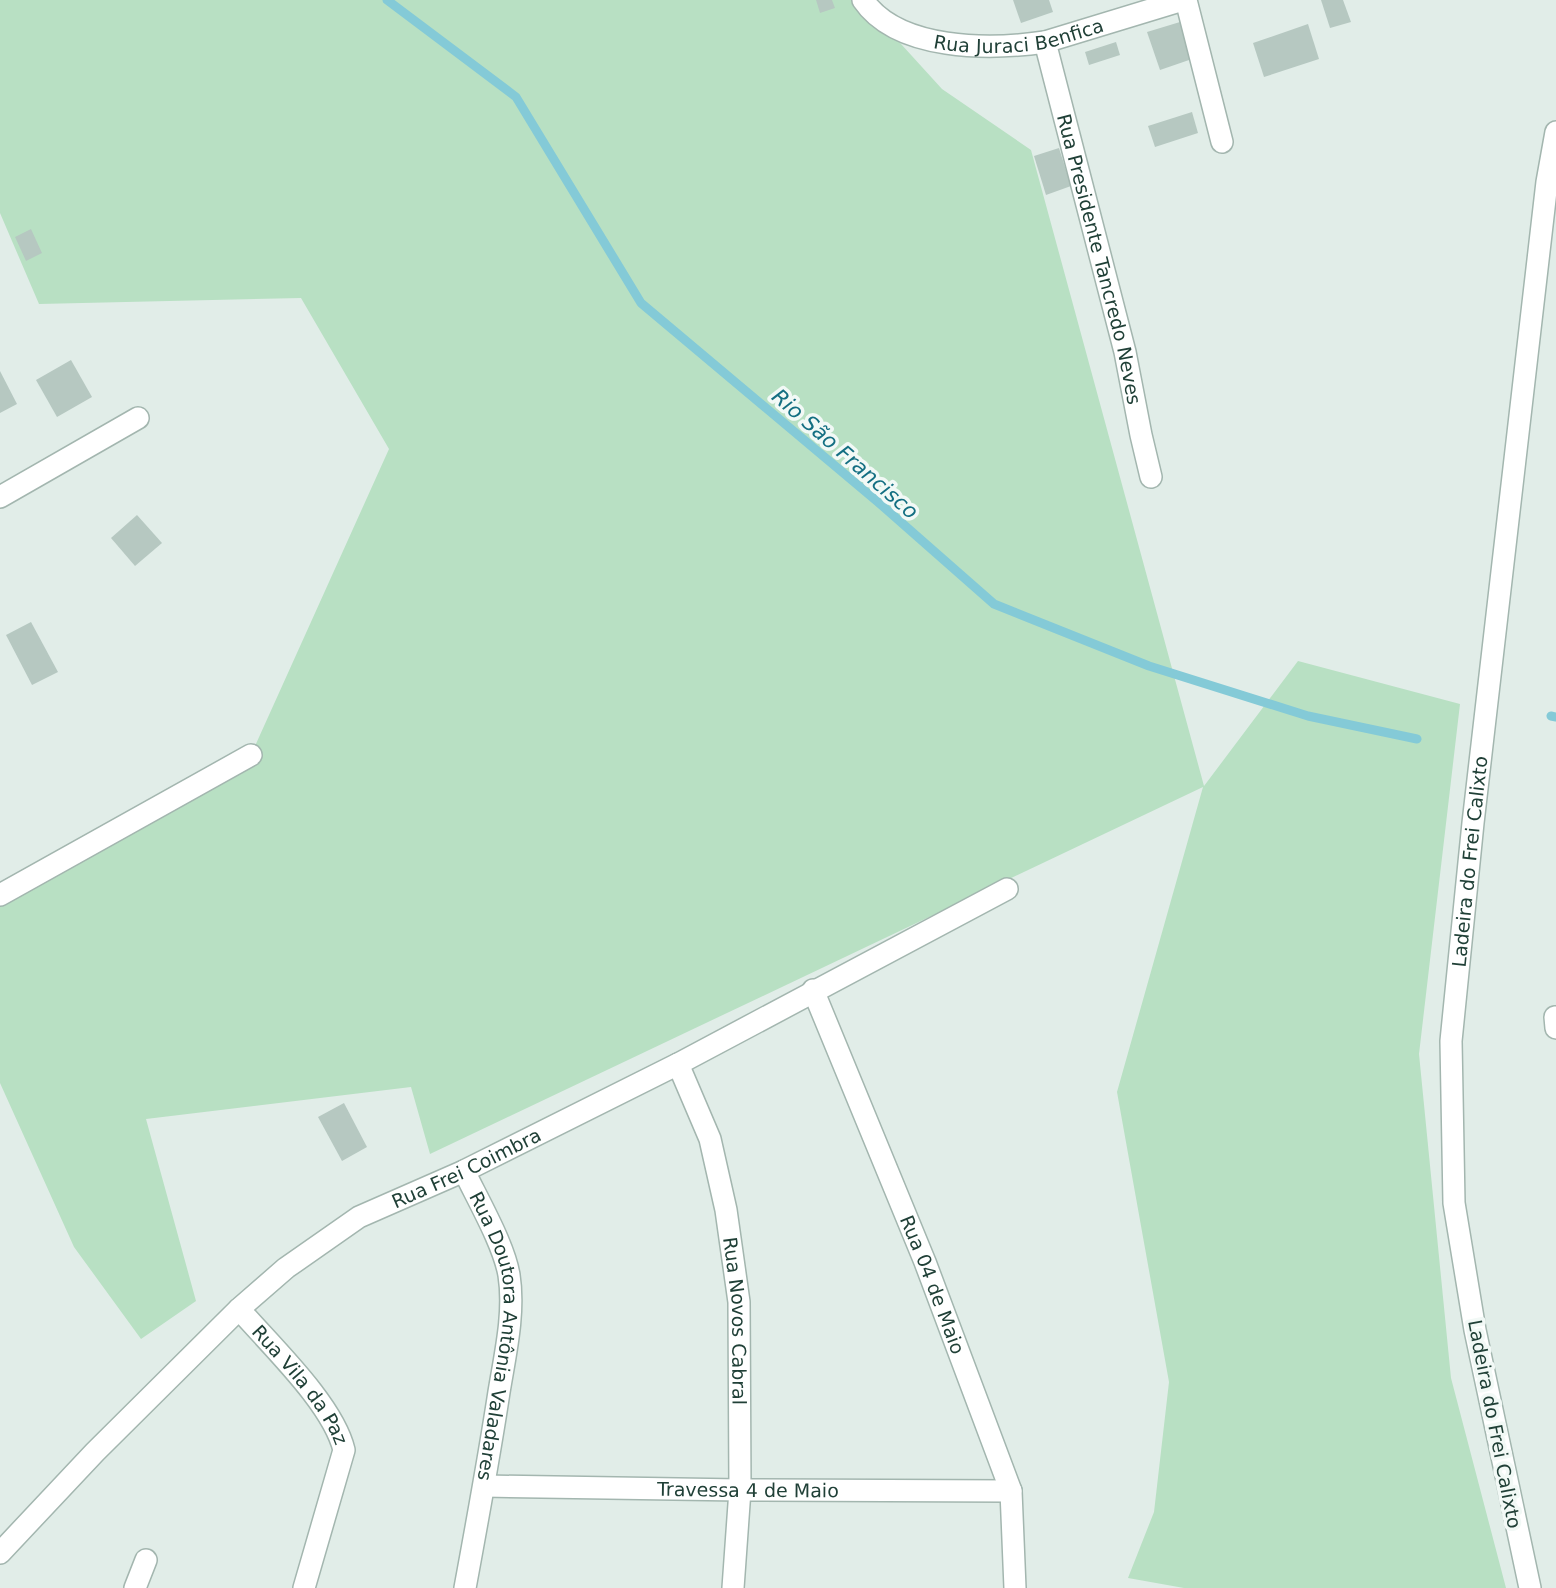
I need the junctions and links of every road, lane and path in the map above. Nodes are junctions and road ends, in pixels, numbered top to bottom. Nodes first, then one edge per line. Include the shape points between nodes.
1 (863, 0) edge
2 (1185, 0) edge
3 (1045, 42) junction
4 (1556, 132) edge
5 (1222, 142) dead end
6 (138, 418) dead end
7 (1151, 477) dead end
8 (0, 497) edge
9 (251, 755) dead end
10 (1007, 889) dead end
11 (0, 895) edge
12 (813, 990) junction
13 (1556, 1017) edge
14 (1556, 1028) edge
15 (678, 1064) junction
16 (464, 1171) junction
17 (239, 1309) junction
18 (484, 1486) junction
19 (740, 1490) junction
20 (1011, 1491) junction
21 (0, 1553) edge
22 (146, 1560) dead end
23 (135, 1588) edge
24 (304, 1588) edge
25 (465, 1588) edge
26 (733, 1588) edge
27 (1015, 1588) edge
28 (1530, 1588) edge

1 - 3 street, Rua Juraci Benfica via 872,13 901,32 947,43
2 - 3 street, Rua Juraci Benfica
2 - 5 street
3 - 7 street, Rua Presidente Tancredo Neves via 1125,352
4 - 28 street, Ladeira do Frei Calixto via 1451,1041 1454,1203 1475,1330
6 - 8 street
9 - 11 street
10 - 12 street, Rua Frei Coimbra
12 - 15 street, Rua Frei Coimbra
12 - 20 street, Rua 04 de Maio via 925,1262
13 - 14 street
15 - 16 street, Rua Frei Coimbra
15 - 19 street, Rua Novos Cabral via 710,1139 728,1223 739,1302
16 - 17 street, Rua Frei Coimbra via 359,1217 286,1268
16 - 18 street, Rua Doutora Antônia Valadares via 509,1274 507,1339
17 - 21 street, Rua Frei Coimbra
17 - 24 street, Rua Vila da Paz via 327,1411 344,1450
18 - 19 street, Travessa 4 de Maio
18 - 25 street, Rua Doutora Antônia Valadares
19 - 20 street, Travessa 4 de Maio
19 - 26 street, Rua Novos Cabral
20 - 27 street, Rua 04 de Maio
22 - 23 street

